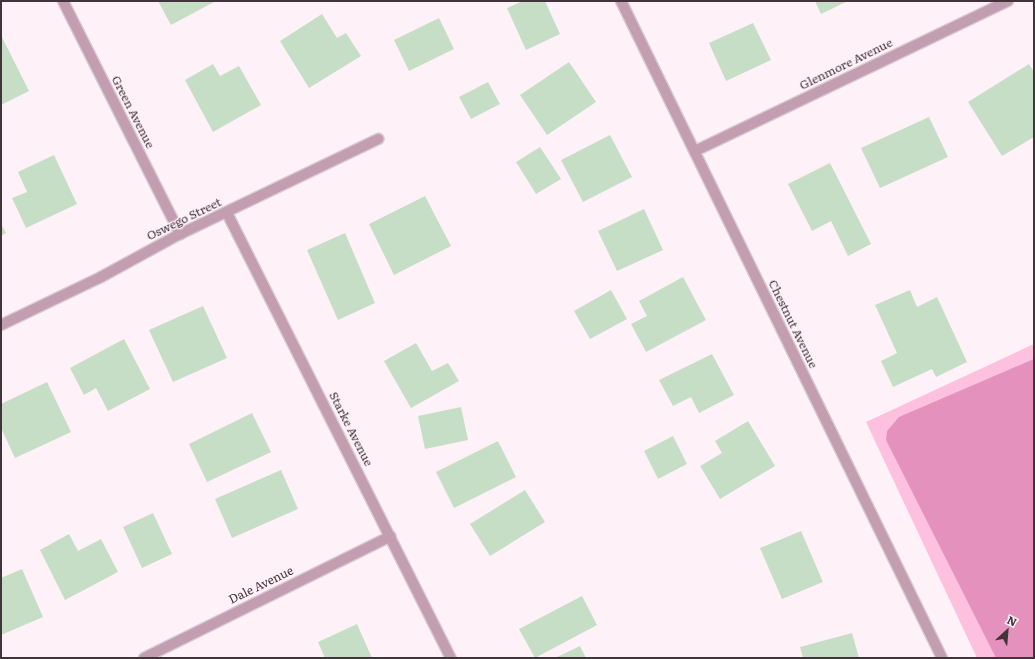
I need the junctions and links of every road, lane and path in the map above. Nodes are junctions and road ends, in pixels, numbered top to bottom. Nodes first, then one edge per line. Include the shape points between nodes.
1 (63, 1) edge
2 (621, 1) edge
3 (1008, 1) edge
4 (378, 139) dead end
5 (695, 151) junction
6 (227, 213) junction
7 (180, 234) junction
8 (1, 324) edge
9 (391, 536) junction
10 (144, 658) edge
11 (451, 658) edge
12 (942, 658) edge

1 - 7 street, Green Avenue
2 - 5 street, Chestnut Avenue
3 - 5 street, Glenmore Avenue
4 - 6 street, Oswego Street
5 - 12 street, Chestnut Avenue
6 - 7 street, Oswego Street
6 - 9 street, Starke Avenue
7 - 8 street, Oswego Street via 101,277
9 - 10 street, Dale Avenue
9 - 11 street, Starke Avenue

